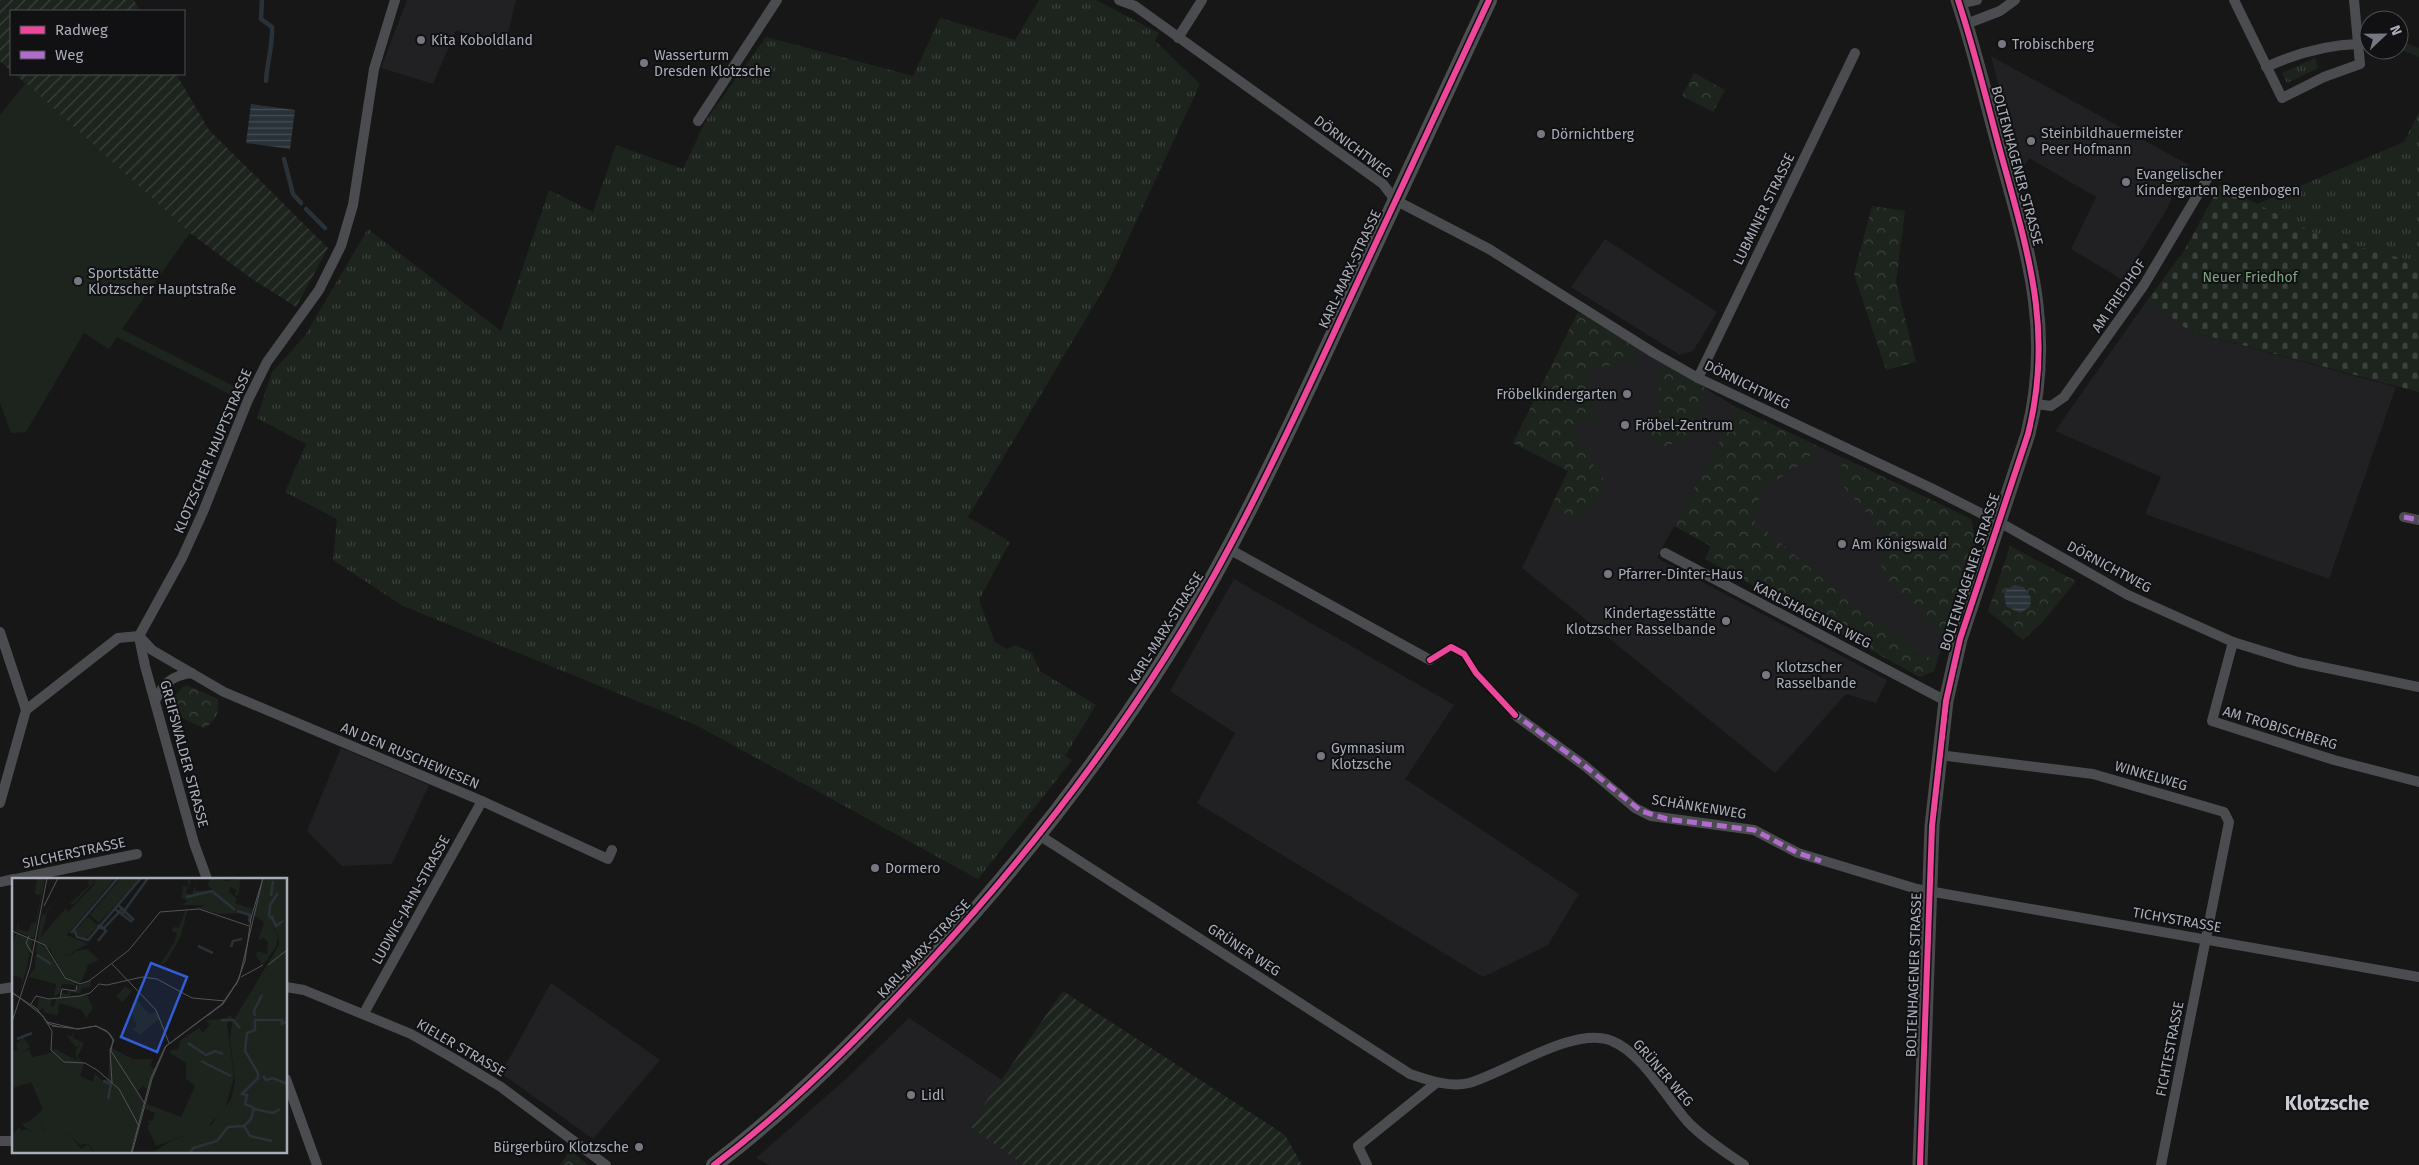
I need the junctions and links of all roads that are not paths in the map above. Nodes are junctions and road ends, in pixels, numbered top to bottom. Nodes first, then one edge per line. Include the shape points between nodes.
1 (395, 0) edge
2 (777, 0) edge
3 (1119, 0) edge
4 (1202, 0) edge
5 (1489, 0) edge
6 (1977, 0) edge
7 (2015, 0) edge
8 (2234, 0) edge
9 (2354, 0) edge
10 (1959, 2) edge
11 (1966, 24) junction
12 (1178, 38) junction
13 (2358, 44) junction
14 (1855, 53) dead end
15 (2266, 67) junction
16 (698, 121) dead end
17 (2207, 179) dead end
18 (1396, 200) junction
19 (1698, 378) junction
20 (2036, 404) junction
21 (2404, 518) dead end
22 (2419, 520) edge
23 (2000, 523) junction
24 (1229, 548) junction
25 (1665, 553) dead end
26 (0, 633) edge
27 (139, 636) junction
28 (2233, 642) junction
29 (1430, 660) dead end
30 (192, 673) junction
31 (2419, 687) edge
32 (155, 701) junction
33 (1946, 701) junction
34 (26, 710) junction
35 (1515, 715) dead end
36 (1939, 754) junction
37 (4, 770) edge
38 (2419, 782) edge
39 (482, 801) junction
40 (0, 803) edge
41 (1039, 835) junction
42 (612, 850) dead end
43 (137, 854) dead end
44 (20, 878) edge
45 (207, 878) edge
46 (1929, 891) junction
47 (2205, 939) junction
48 (2419, 977) edge
49 (288, 987) edge
50 (364, 1013) junction
51 (1436, 1083) junction
52 (288, 1090) edge
53 (317, 1165) edge
54 (606, 1165) edge
55 (714, 1165) edge
56 (1367, 1165) edge
57 (1744, 1165) edge
58 (1920, 1165) edge
59 (2161, 1165) edge

1 - 27 street, KLOTZSCHER HAUPTSTRASSE via 374,69 353,205 341,246 319,290 267,362 182,558
2 - 16 street
3 - 12 street, DÖRNICHTWEG via 1135,6
4 - 12 street
5 - 18 main road, KARL-MARX-STRASSE
6 - 10 street
7 - 11 street via 2000,12
8 - 15 street
9 - 13 street
10 - 11 street, BOLTENHAGENER STRASSE
11 - 20 street, BOLTENHAGENER STRASSE via 2027,247 2037,296 2040,336
12 - 18 street, DÖRNICHTWEG via 1383,184
13 - 15 street via 2316,48
13 - 15 street via 2360,64 2282,98
14 - 19 street, LUBMINER STRASSE
17 - 20 street, AM FRIEDHOF via 2144,286 2064,397 2051,406
18 - 19 street, DÖRNICHTWEG via 1488,249
18 - 24 main road, KARL-MARX-STRASSE via 1306,396
19 - 23 street, DÖRNICHTWEG
20 - 23 street, BOLTENHAGENER STRASSE
21 - 22 street
23 - 28 street, DÖRNICHTWEG via 2128,595
23 - 33 street, BOLTENHAGENER STRASSE via 1960,639
24 - 29 street
24 - 41 main road, KARL-MARX-STRASSE via 1155,673
25 - 33 street, KARLSHAGENER WEG
26 - 34 street
27 - 30 street, AN DEN RUSCHEWIESEN via 152,650
27 - 32 street, GREIFSWALDER STRASSE
27 - 34 street via 118,638
28 - 31 street, DÖRNICHTWEG via 2298,662
28 - 38 street, AM TROBISCHBERG via 2212,721 2334,760
30 - 32 street via 167,682
30 - 39 street, AN DEN RUSCHEWIESEN via 224,692
32 - 45 street, GREIFSWALDER STRASSE
33 - 36 street, BOLTENHAGENER STRASSE
34 - 37 street
35 - 46 street, SCHÄNKENWEG via 1641,811 1667,819 1754,830 1798,853
36 - 46 street, BOLTENHAGENER STRASSE
36 - 47 street, WINKELWEG via 2093,774 2224,812 2229,822
37 - 40 street
39 - 42 street, AN DEN RUSCHEWIESEN via 608,859
39 - 50 street, LUDWIG-JAHN-STRASSE
41 - 51 street, GRÜNER WEG via 1410,1074
41 - 55 main road, KARL-MARX-STRASSE via 988,898 879,1017 784,1106
43 - 44 street, SILCHERSTRASSE
46 - 47 street, TICHYSTRASSE
46 - 58 street, BOLTENHAGENER STRASSE
47 - 48 street, TICHYSTRASSE
47 - 59 street, FICHTESTRASSE
49 - 50 street, KIELER STRASSE via 304,990
50 - 54 street, KIELER STRASSE via 411,1034 501,1087
51 - 56 street via 1358,1146
51 - 57 street, GRÜNER WEG via 1468,1084 1572,1040 1592,1037 1611,1040 1636,1058 1688,1122
52 - 53 street

